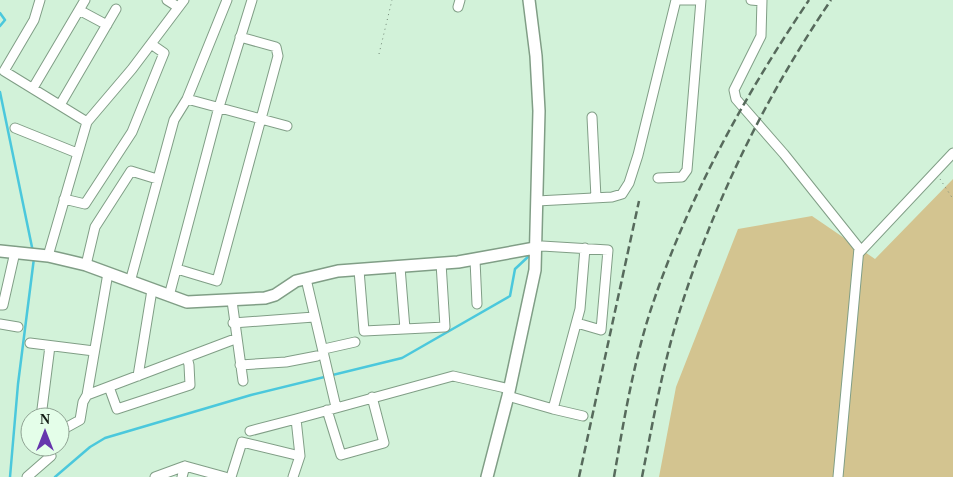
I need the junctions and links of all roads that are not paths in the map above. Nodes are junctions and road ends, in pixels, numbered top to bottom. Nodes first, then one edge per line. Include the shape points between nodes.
1 (85, 0) edge
2 (167, 0) edge
3 (227, 0) edge
4 (252, 0) edge
5 (529, 0) edge
6 (701, 0) edge
7 (751, 0) edge
8 (38, 1) edge
9 (762, 1) edge
10 (181, 3) edge
11 (116, 9) dead end
12 (79, 10) junction
13 (107, 25) junction
14 (240, 37) junction
15 (151, 44) junction
16 (33, 88) junction
17 (187, 98) junction
18 (60, 105) junction
19 (219, 107) junction
20 (592, 117) dead end
21 (261, 119) junction
22 (87, 122) junction
23 (287, 126) dead end
24 (15, 128) dead end
25 (76, 153) junction
26 (953, 153) edge
27 (658, 178) dead end
28 (157, 179) junction
29 (596, 198) junction
30 (64, 200) junction
31 (537, 201) junction
32 (535, 248) junction
33 (585, 248) junction
34 (0, 251) edge
35 (15, 252) junction
36 (859, 253) junction
37 (39, 255) junction
38 (475, 260) junction
39 (441, 263) junction
40 (86, 265) junction
41 (400, 267) junction
42 (177, 269) junction
43 (359, 270) junction
44 (108, 273) junction
45 (306, 279) junction
46 (130, 282) junction
47 (152, 290) junction
48 (169, 296) junction
49 (232, 301) junction
50 (0, 304) edge
51 (477, 304) dead end
52 (314, 317) junction
53 (234, 322) junction
54 (577, 323) junction
55 (0, 324) edge
56 (18, 327) dead end
57 (405, 329) junction
58 (235, 339) junction
59 (355, 342) dead end
60 (30, 343) dead end
61 (50, 346) junction
62 (324, 349) junction
63 (94, 351) junction
64 (317, 356) dead end
65 (187, 357) junction
66 (240, 365) junction
67 (138, 376) junction
68 (243, 381) dead end
69 (109, 387) junction
70 (509, 392) junction
71 (87, 395) junction
72 (372, 397) junction
73 (43, 407) edge
74 (332, 408) junction
75 (553, 409) junction
76 (583, 416) dead end
77 (296, 419) junction
78 (70, 426) edge
79 (250, 431) dead end
80 (300, 456) junction
81 (50, 457) edge
82 (185, 466) junction
83 (27, 477) edge
84 (155, 477) edge
85 (182, 477) edge
86 (225, 477) edge
87 (231, 477) edge
88 (293, 477) edge
89 (486, 477) edge
90 (838, 477) edge

1 - 12 street
2 - 10 street
3 - 17 street
4 - 14 street
5 - 31 street via 539,111
6 - 27 street via 687,170 682,177
6 - 29 street via 676,0 629,183 622,194
7 - 9 street
8 - 16 street via 34,20 4,71
9 - 36 street via 761,36 734,90 736,99 807,181 859,248
10 - 15 street
11 - 13 street
12 - 13 street
12 - 16 street
13 - 18 street
14 - 19 street
14 - 21 street via 276,47 278,56
15 - 22 street
15 - 30 street via 164,53 132,132 85,204
16 - 18 street
17 - 19 street
17 - 28 street via 174,120
18 - 22 street
19 - 21 street
19 - 42 street
20 - 29 street
21 - 23 street
21 - 42 street via 217,281
22 - 25 street
24 - 25 street
25 - 30 street
26 - 36 street
28 - 40 street via 131,171 95,227
28 - 46 street
29 - 31 street
30 - 37 street
31 - 32 street
32 - 33 street
32 - 38 street
32 - 70 street via 535,270
33 - 54 street
33 - 54 street via 608,250 602,330
34 - 35 street
35 - 37 street
35 - 50 street via 3,305
36 - 90 street
37 - 40 street
38 - 39 street
38 - 51 street
39 - 41 street
39 - 57 street via 445,327
40 - 44 street
41 - 43 street
41 - 57 street
42 - 48 street
43 - 45 street
43 - 57 street via 364,331
44 - 46 street
44 - 63 street
45 - 49 street via 296,281 275,295
45 - 52 street
46 - 47 street
47 - 48 street
47 - 67 street
48 - 49 street via 187,302
49 - 53 street
52 - 53 street
52 - 62 street
53 - 58 street
54 - 75 street
55 - 56 street
58 - 65 street
58 - 66 street
59 - 62 street
60 - 61 street
61 - 63 street
61 - 73 street
62 - 74 street
63 - 71 street
64 - 66 street
65 - 67 street
65 - 69 street via 190,385 117,409
66 - 68 street
67 - 69 street
69 - 71 street
70 - 72 street via 453,376
70 - 75 street
70 - 89 street
71 - 78 street via 80,420
72 - 74 street
72 - 74 street via 384,443 341,455
74 - 77 street
75 - 76 street
77 - 79 street
77 - 80 street
80 - 87 street via 242,442
80 - 88 street
81 - 83 street
82 - 84 street
82 - 85 street
82 - 86 street

